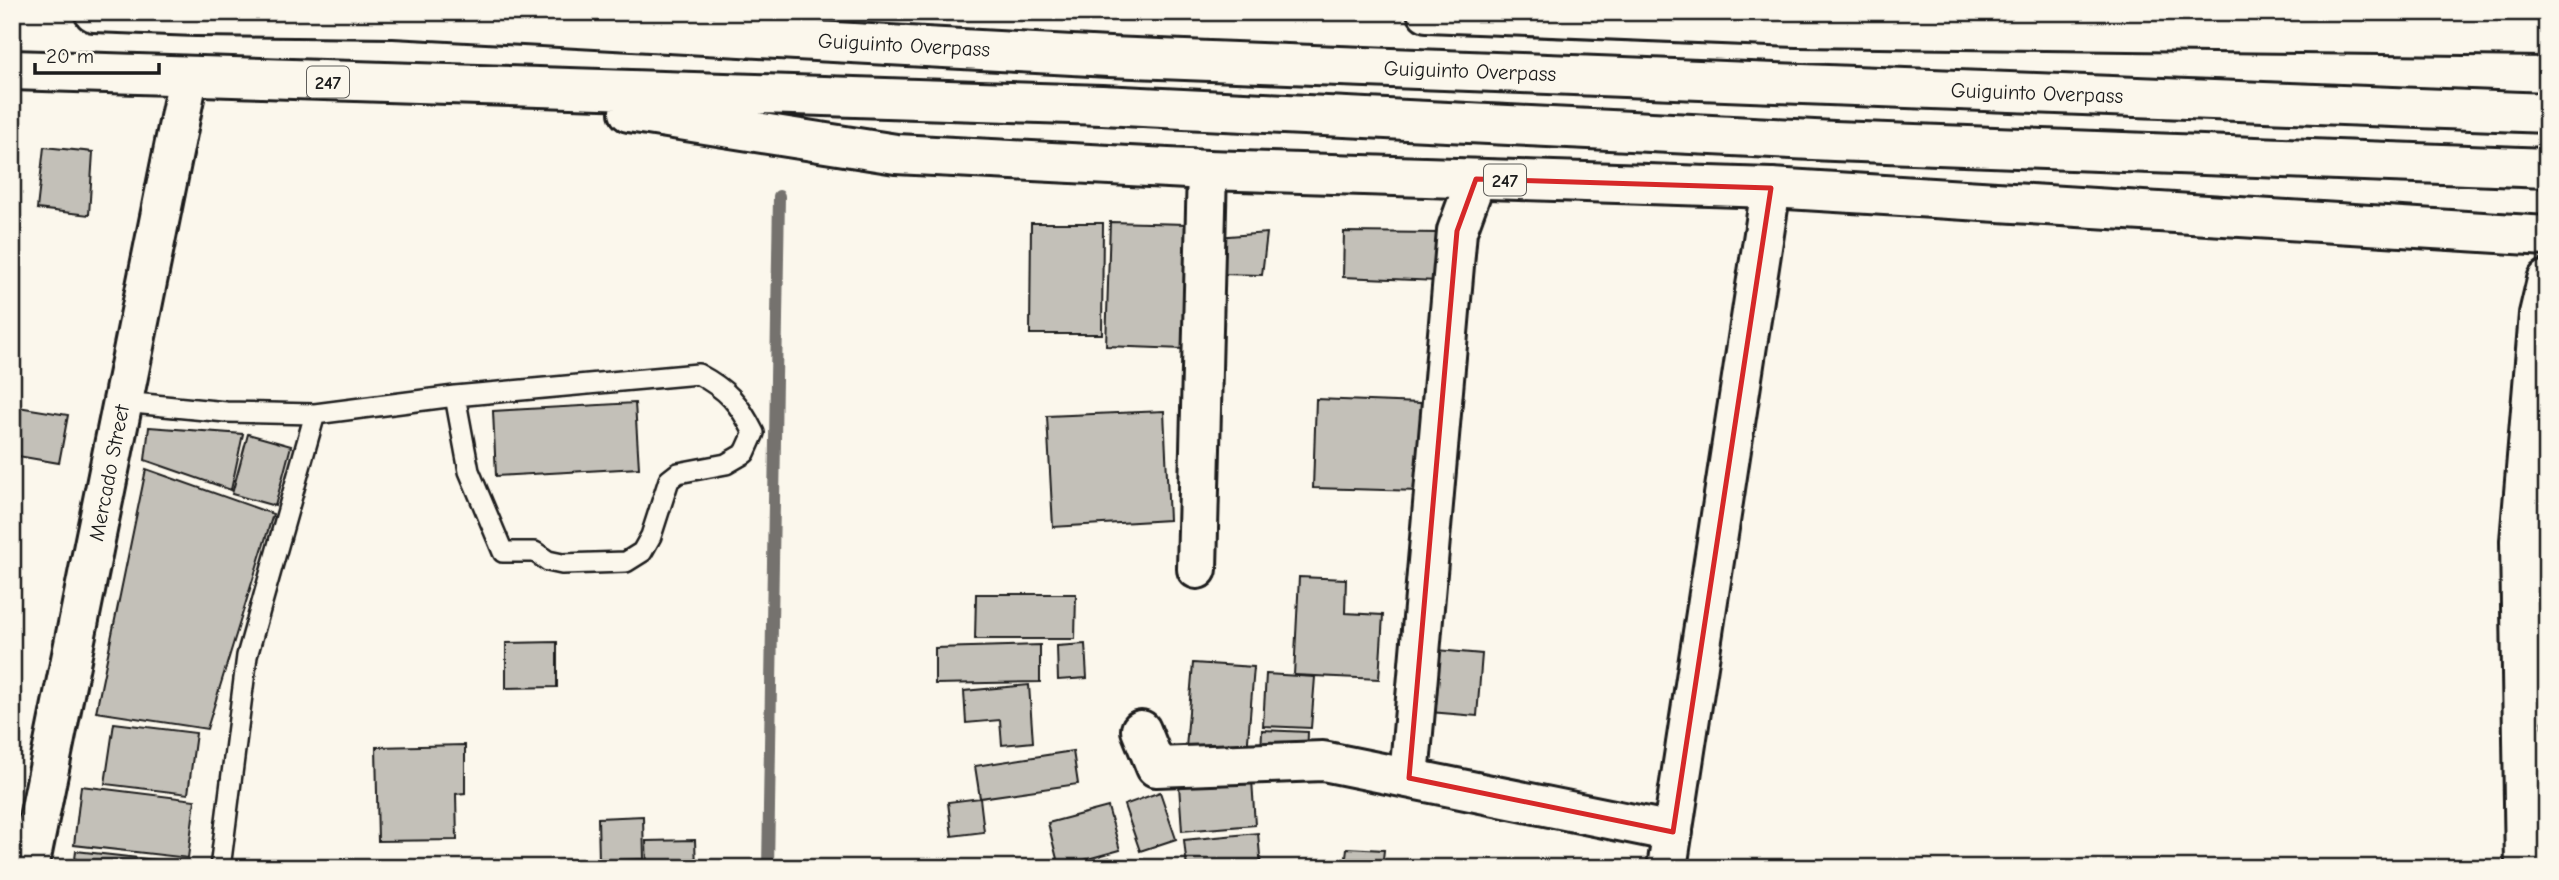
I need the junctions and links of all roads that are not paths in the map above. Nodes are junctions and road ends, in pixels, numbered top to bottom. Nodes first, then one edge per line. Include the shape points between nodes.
1 (94, 12) edge
2 (431, 12) edge
3 (1427, 12) edge
4 (197, 14) edge
5 (394, 18) junction
6 (1799, 20) edge
7 (2547, 36) edge
8 (12, 71) edge
9 (188, 78) junction
10 (468, 87) junction
11 (2547, 113) edge
12 (2547, 168) edge
13 (1207, 170) junction
14 (1476, 179) junction
15 (1771, 188) junction
16 (2547, 236) edge
17 (2547, 280) edge
18 (455, 396) junction
19 (123, 402) junction
20 (315, 414) junction
21 (1197, 569) dead end
22 (1141, 730) dead end
23 (1409, 778) junction
24 (1670, 850) edge
25 (29, 868) edge
26 (220, 868) edge
27 (2525, 868) edge

1 - 4 main road
2 - 5 main road
3 - 6 main road
4 - 5 main road
5 - 11 main road, Guiguinto Overpass via 1110,57
6 - 7 main road
8 - 9 main road, 247
9 - 10 main road, 247
9 - 19 main road, Mercado Street
10 - 12 main road via 1102,105 1834,141
10 - 13 main road, 247 via 896,154
13 - 14 main road, 247
13 - 21 main road
14 - 15 main road, 247
14 - 23 main road via 1457,231
15 - 16 main road, 247
15 - 24 main road
17 - 27 main road via 2539,314 2520,541
18 - 18 lane via 698,374 739,405 754,433 745,453 726,464 678,473 669,480 642,552 626,562 562,564 535,552 503,552 469,471
18 - 20 lane
19 - 20 lane via 226,412
19 - 25 main road, Mercado Street
20 - 26 lane via 247,656
22 - 23 main road via 1156,767 1323,761
23 - 24 main road

